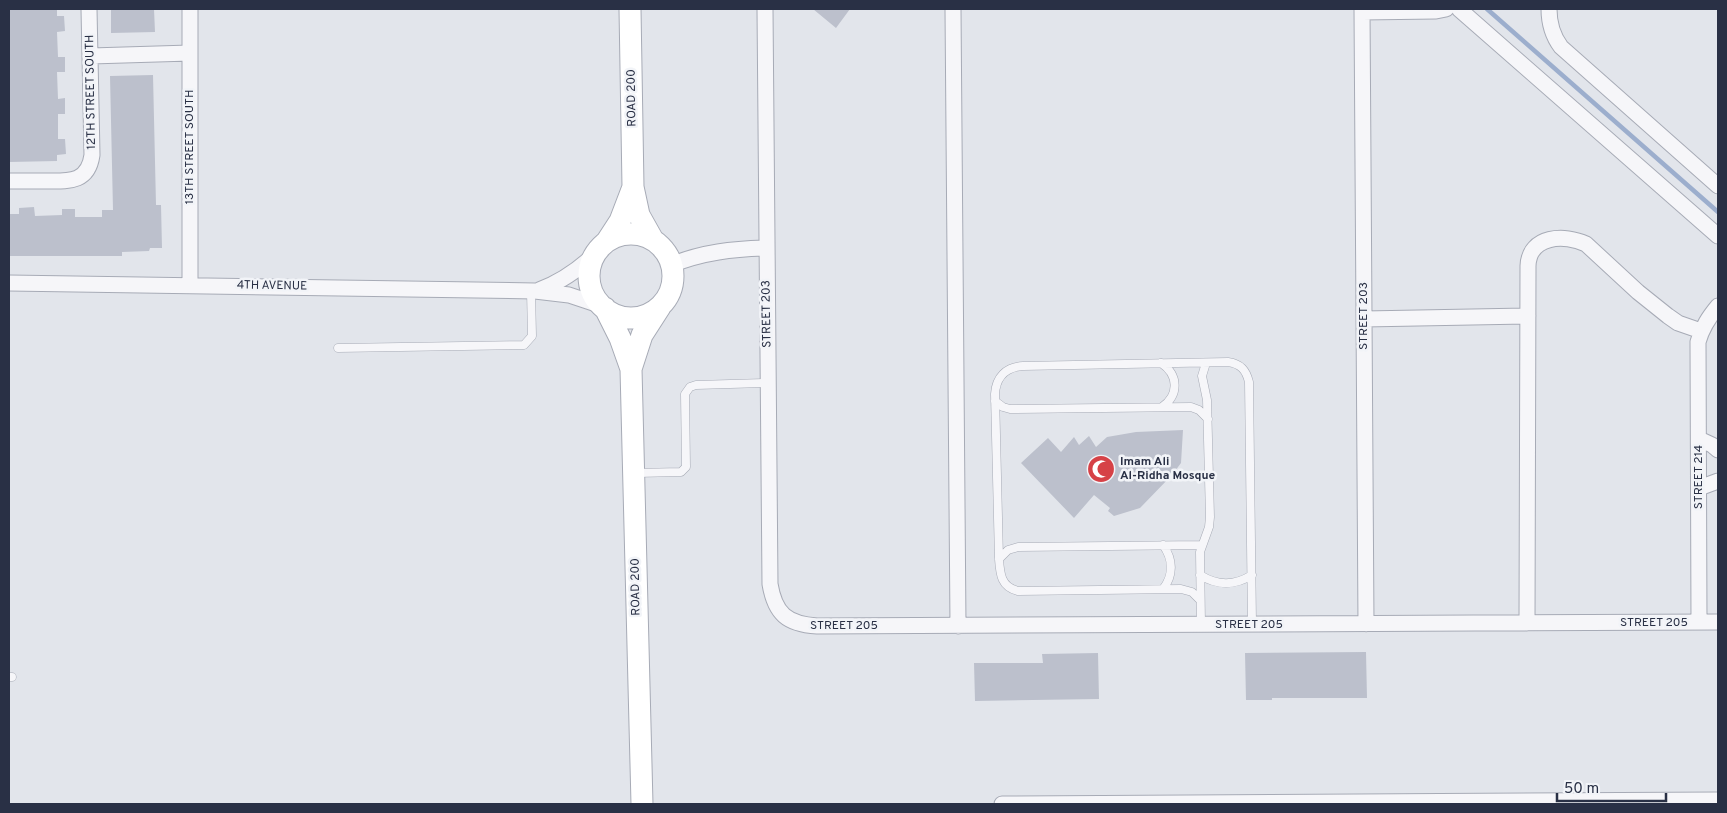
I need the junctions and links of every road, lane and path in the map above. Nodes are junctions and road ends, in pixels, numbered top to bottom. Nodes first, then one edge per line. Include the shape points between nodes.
1 (89, 9) edge
2 (190, 9) edge
3 (630, 9) edge
4 (765, 9) edge
5 (953, 9) edge
6 (1446, 9) edge
7 (1459, 9) edge
8 (1549, 9) edge
9 (1362, 10) edge
10 (190, 53) junction
11 (91, 56) junction
12 (9, 181) edge
13 (633, 186) junction
14 (1718, 186) edge
15 (1718, 236) edge
16 (653, 240) junction
17 (601, 248) junction
18 (766, 248) junction
19 (671, 264) junction
20 (9, 283) edge
21 (190, 285) junction
22 (533, 291) junction
23 (662, 304) junction
24 (1718, 306) edge
25 (604, 307) junction
26 (1528, 316) junction
27 (1364, 319) junction
28 (1701, 331) junction
29 (338, 348) dead end
30 (1161, 363) junction
31 (1206, 363) junction
32 (630, 369) junction
33 (768, 383) junction
34 (995, 401) junction
35 (1162, 407) junction
36 (1208, 419) junction
37 (1699, 439) junction
38 (1718, 450) edge
39 (633, 474) junction
40 (1718, 481) edge
41 (1699, 488) junction
42 (1163, 545) junction
43 (1202, 545) junction
44 (1000, 559) junction
45 (1200, 575) junction
46 (1252, 575) junction
47 (1164, 589) junction
48 (1200, 600) junction
49 (783, 615) joint
50 (1699, 622) junction
51 (1718, 622) edge
52 (1527, 623) junction
53 (1252, 624) junction
54 (1366, 624) junction
55 (1201, 625) junction
56 (958, 626) junction
57 (1718, 800) edge
58 (1584, 803) edge
59 (642, 804) edge
60 (1002, 804) edge
61 (1199, 804) edge

1 - 11 street, 12TH STREET SOUTH
2 - 10 street, 13TH STREET SOUTH
3 - 13 main road, ROAD 200
4 - 18 street, STREET 203
5 - 56 street
6 - 9 street
7 - 15 street
8 - 14 street via 1550,28 1561,47
9 - 27 street, STREET 203
10 - 11 street
10 - 21 street, 13TH STREET SOUTH
11 - 12 street, 12TH STREET SOUTH via 92,155 85,173 68,182
13 - 16 main road, ROAD 200 via 639,215
13 - 17 main road, ROAD 200 via 622,215
16 - 17 main road via 625,234
16 - 19 main road
17 - 22 street, 4TH AVENUE via 568,277
17 - 25 main road via 589,272 589,281 596,299
18 - 19 street via 722,250
18 - 33 street, STREET 203
19 - 23 main road via 672,285
20 - 21 street, 4TH AVENUE
21 - 22 street, 4TH AVENUE
22 - 25 street, 4TH AVENUE via 570,295
22 - 29 lane via 532,336 524,345
23 - 25 main road via 648,314 631,317 620,316
23 - 32 main road, ROAD 200 via 642,335
24 - 28 street
25 - 32 main road, ROAD 200 via 620,338
26 - 27 street
26 - 28 street via 1530,255 1543,241 1568,239 1586,244 1638,292 1678,323
26 - 52 street
27 - 54 street, STREET 203
28 - 37 street, STREET 214 via 1698,342
30 - 31 lane
30 - 34 lane via 1016,366 998,380
30 - 35 lane via 1171,372 1175,385 1172,398
31 - 36 lane via 1202,376
31 - 46 lane via 1235,363 1245,370 1249,382
32 - 39 main road, ROAD 200
33 - 39 lane via 690,387 686,394 686,467 681,472
33 - 49 street, STREET 203 via 770,584
34 - 35 lane via 1010,409
34 - 44 lane
35 - 36 lane via 1191,407 1200,410
36 - 43 lane via 1210,517
37 - 38 street
37 - 41 street, STREET 214
39 - 59 main road, ROAD 200
40 - 41 street
41 - 50 street, STREET 214
42 - 43 lane
42 - 44 lane via 1018,547 1008,550
42 - 47 lane via 1172,567
43 - 45 lane
44 - 47 lane via 1002,581 1018,591
45 - 46 lane via 1226,584
45 - 48 lane
46 - 53 lane
47 - 48 lane via 1187,590
48 - 55 lane
49 - 56 street, STREET 205 via 804,625 817,626
50 - 51 street, STREET 205
50 - 52 street, STREET 205
52 - 54 street, STREET 205
53 - 54 street, STREET 205
53 - 55 street, STREET 205
55 - 56 street, STREET 205
57 - 58 street
58 - 61 street
60 - 61 street

